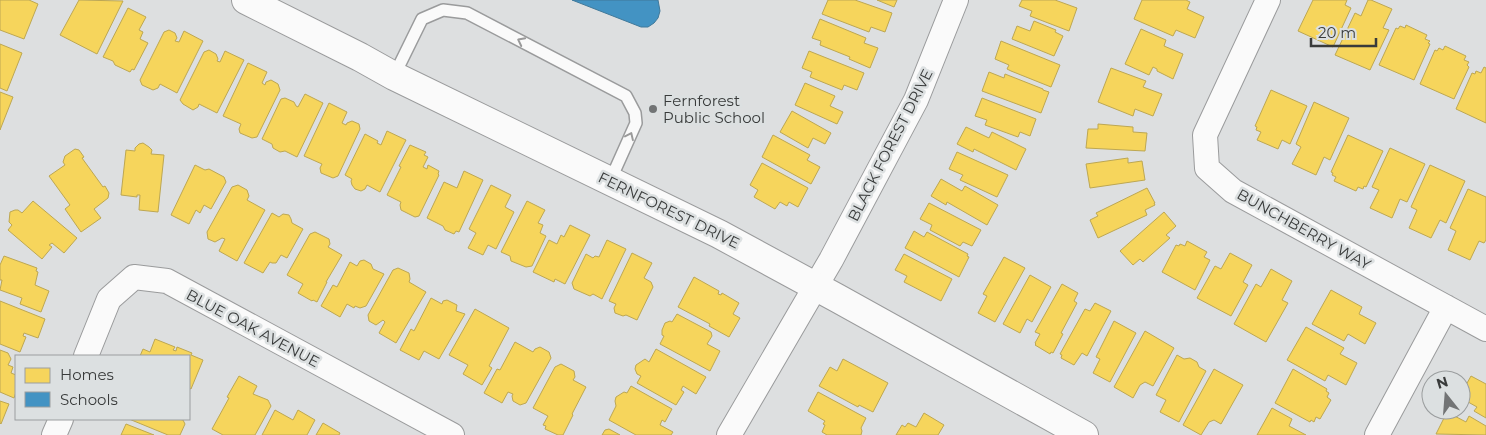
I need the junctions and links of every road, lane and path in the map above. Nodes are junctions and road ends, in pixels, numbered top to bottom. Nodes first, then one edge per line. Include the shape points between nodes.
1 (246, 0) edge
2 (956, 0) edge
3 (1268, 0) edge
4 (394, 76) junction
5 (610, 181) junction
6 (816, 286) junction
7 (1446, 307) junction
8 (1486, 329) edge
9 (86, 355) edge
10 (61, 420) edge
11 (54, 435) edge
12 (452, 435) edge
13 (729, 435) edge
14 (1084, 435) edge
15 (1378, 435) edge

1 - 4 street, FERNFOREST DRIVE
2 - 6 street, BLACK FOREST DRIVE via 916,100
3 - 7 street, BUNCHBERRY WAY via 1205,135 1207,168 1233,191
4 - 5 street, FERNFOREST DRIVE
5 -> 4 lane via 636,124 635,113 626,96 467,14 443,10 422,19
5 - 6 street, FERNFOREST DRIVE
6 - 13 street, BLACK FOREST DRIVE
6 - 14 street, FERNFOREST DRIVE
7 - 8 street, BUNCHBERRY WAY
7 - 15 street
9 - 12 street, BLUE OAK AVENUE via 109,299 134,277 168,281
10 - 11 street

